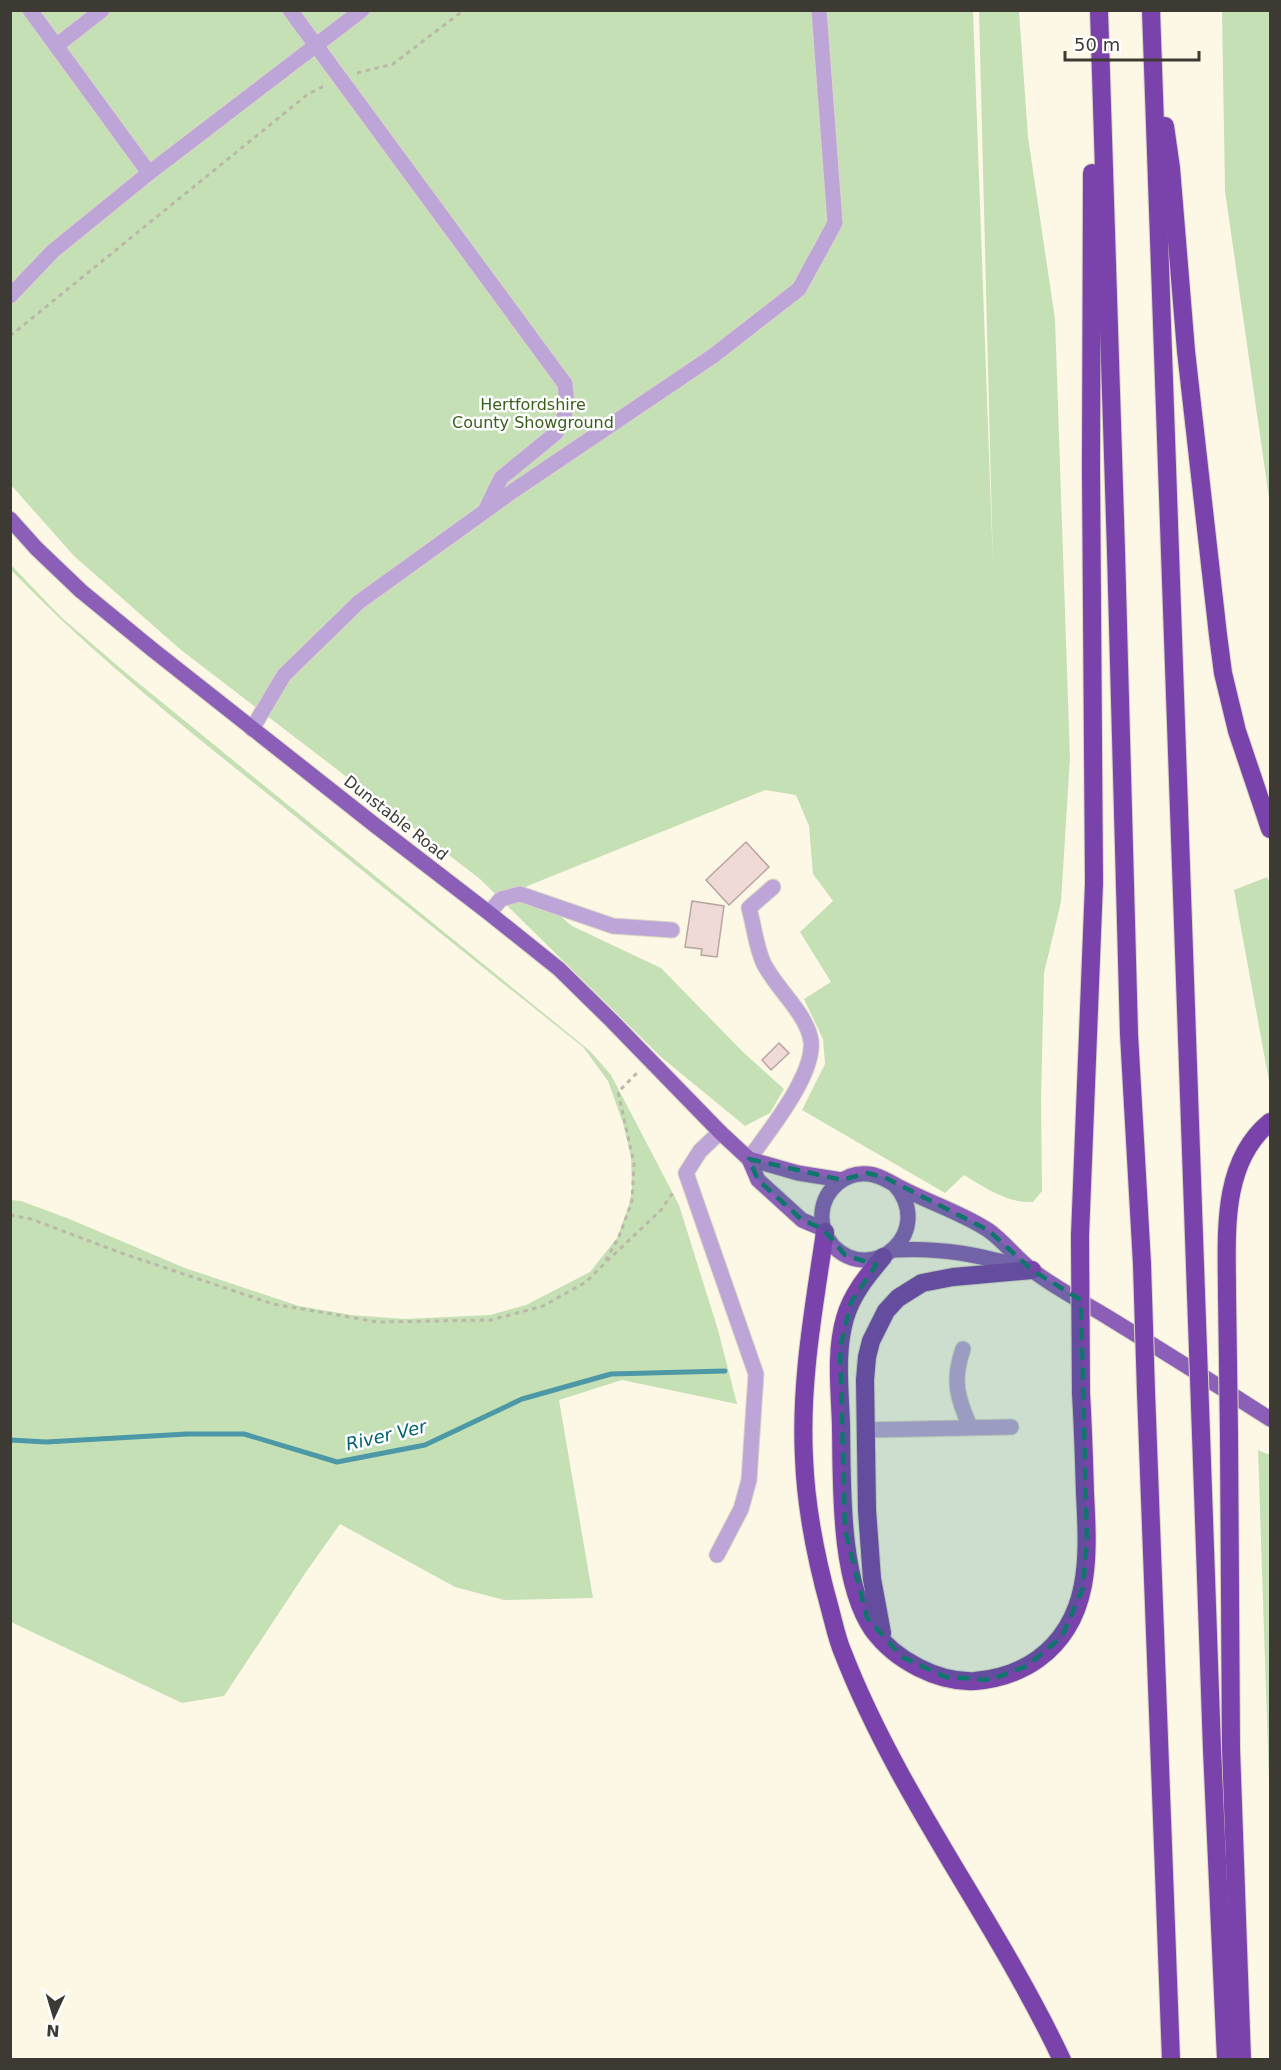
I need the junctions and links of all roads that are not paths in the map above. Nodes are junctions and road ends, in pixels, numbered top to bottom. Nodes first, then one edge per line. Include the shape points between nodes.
1 (30, 10) edge
2 (102, 10) edge
3 (290, 10) edge
4 (362, 10) edge
5 (819, 10) edge
6 (1097, 10) edge
7 (1151, 18) edge
8 (316, 45) junction
9 (56, 46) junction
10 (149, 173) junction
11 (10, 296) edge
12 (485, 511) junction
13 (10, 519) edge
14 (252, 729) junction
15 (1270, 829) edge
16 (773, 887) dead end
17 (489, 913) junction
18 (672, 930) dead end
19 (1270, 1122) edge
20 (720, 1132) junction
21 (749, 1159) junction
22 (842, 1180) junction
23 (894, 1184) junction
24 (824, 1231) junction
25 (888, 1253) junction
26 (1032, 1270) junction
27 (963, 1348) dead end
28 (1270, 1419) edge
29 (1011, 1426) dead end
30 (970, 1427) junction
31 (866, 1430) junction
32 (717, 1555) dead end
33 (887, 1645) junction
34 (1062, 2060) edge
35 (1171, 2060) edge
36 (1226, 2060) edge
37 (1242, 2060) edge

1 - 9 lane
2 - 9 lane
3 - 8 lane
4 - 8 lane
5 - 12 lane via 835,223 799,289 713,356
6 - 33 highway, bridge via 1091,316 1094,883 1080,1236 1085,1572 1077,1611 1062,1637 1046,1653 1006,1676 967,1681 945,1677 922,1669
6 - 35 highway, bridge via 1129,1034 1142,1264
7 - 15 highway via 1171,168 1186,351 1223,673 1237,731
7 - 36 highway, bridge
8 - 10 lane
8 - 12 lane via 565,384 567,404 556,433 501,478
9 - 10 lane
10 - 11 lane via 53,251
12 - 14 lane via 359,602 284,675
13 - 14 main road, Dunstable Road via 81,591
14 - 17 main road, Dunstable Road
16 - 21 lane via 749,908 763,962 806,1026 810,1055 786,1108
17 - 18 lane via 501,899 520,894 613,926
17 - 20 main road, Dunstable Road via 559,969
19 - 37 highway, bridge via 1246,1150 1232,1188 1227,1237 1231,1749
20 - 21 main road, Dunstable Road
20 - 32 lane via 700,1151 686,1173 756,1374 749,1480 741,1509
21 - 22 main road, Dunstable Road
21 - 24 main road, Dunstable Road via 758,1179 784,1204 802,1220
22 - 23 main road via 867,1173
22 - 24 main road via 825,1200
23 - 25 main road via 906,1201 909,1216 905,1234
23 - 26 main road via 988,1230
24 - 25 main road via 833,1246 859,1260
24 - 34 highway via 806,1372 803,1445 809,1517 837,1635 895,1763
25 - 26 main road via 922,1248 952,1251
25 - 33 highway via 856,1291 848,1309 841,1339 840,1402 850,1560 862,1609
26 - 28 main road
26 - 31 highway via 935,1280 898,1298 886,1311 868,1350
27 - 30 lane via 957,1384 959,1401
29 - 30 lane
30 - 31 lane
31 - 33 highway via 872,1579

